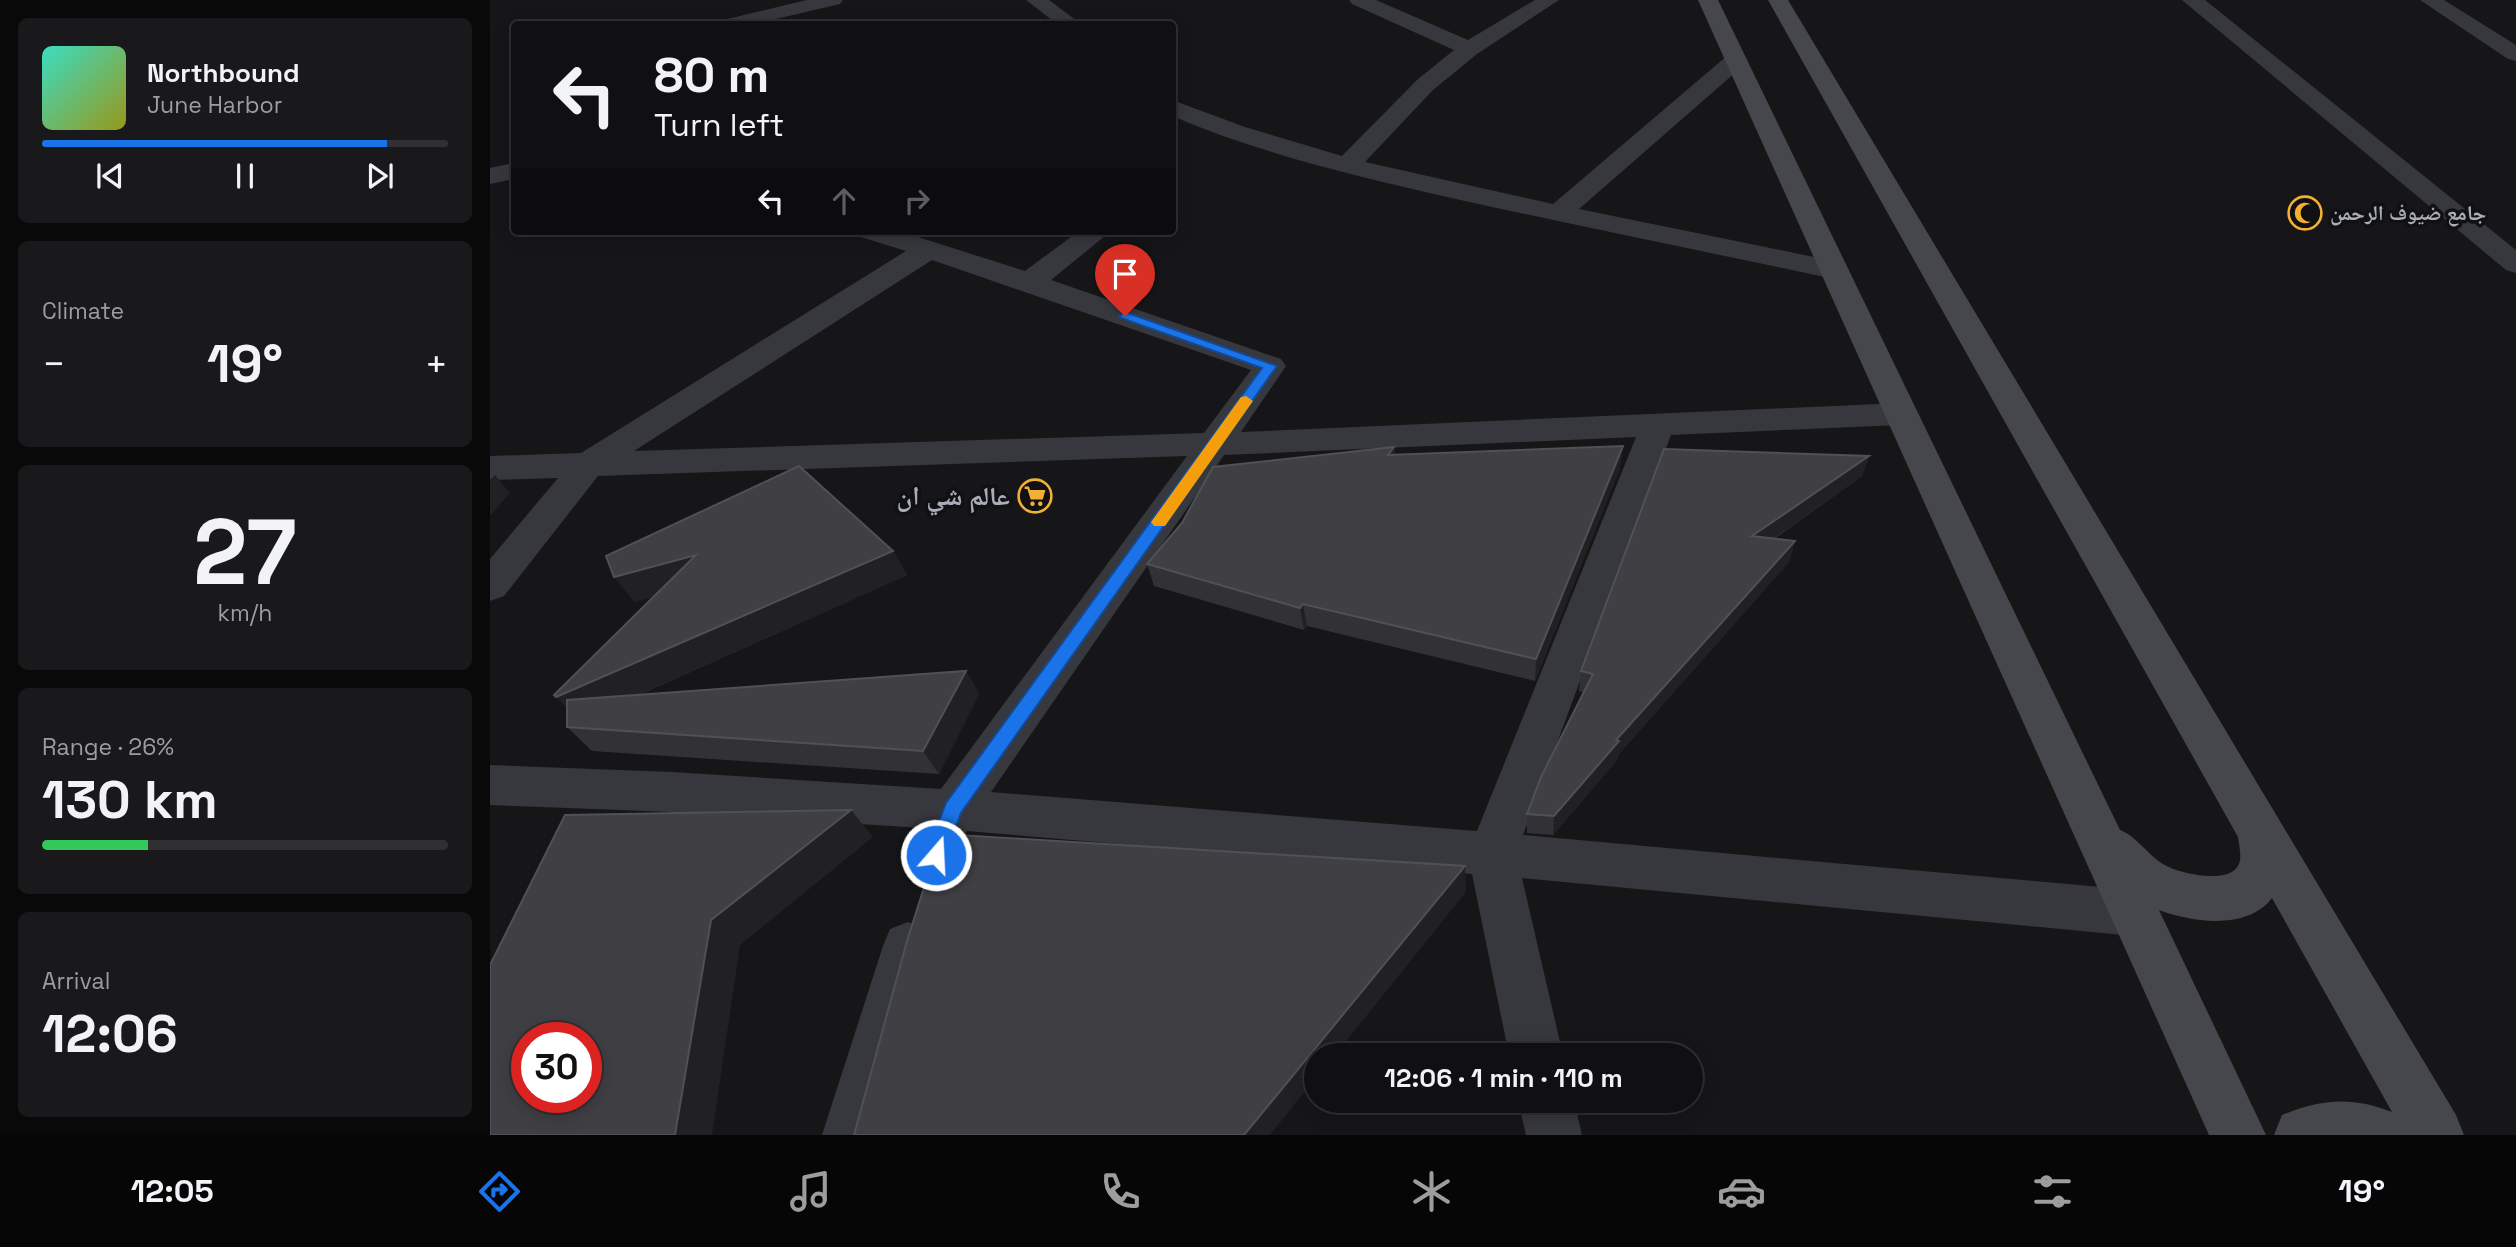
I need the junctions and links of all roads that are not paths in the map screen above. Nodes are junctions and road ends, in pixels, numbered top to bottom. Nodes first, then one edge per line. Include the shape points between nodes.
1 (833, 0) edge
2 (1036, 0) edge
3 (1359, 0) edge
4 (1549, 0) edge
5 (1708, 0) edge
6 (1778, 0) edge
7 (2192, 0) edge
8 (2430, 0) edge
9 (743, 21) edge
10 (1066, 21) edge
11 (1469, 49) junction
12 (2515, 53) edge
13 (1736, 60) junction
14 (1176, 109) edge
15 (1347, 166) junction
16 (511, 172) edge
17 (490, 176) edge
18 (1559, 213) junction
19 (883, 235) edge
20 (1092, 235) edge
21 (928, 250) junction
22 (2516, 264) edge
23 (1834, 270) junction
24 (1029, 282) junction
25 (1901, 414) junction
26 (1658, 424) junction
27 (1216, 444) junction
28 (588, 465) junction
29 (490, 468) edge
30 (490, 586) edge
31 (490, 785) edge
32 (953, 809) junction
33 (2259, 827) junction
34 (2097, 829) junction
35 (1492, 853) junction
36 (2134, 913) junction
37 (1533, 1043) edge
38 (1549, 1113) edge
39 (850, 1135) edge
40 (1554, 1135) edge
41 (2238, 1135) edge
42 (2302, 1135) edge
43 (2379, 1135) edge
44 (2436, 1135) edge

1 - 9 street
2 - 10 street
3 - 11 street
4 - 11 street
5 - 13 main road
6 - 33 main road
7 - 22 street
8 - 12 street
11 - 15 street via 1425,85
13 - 18 street
13 - 23 main road
14 - 15 street
15 - 18 street
16 - 17 street
18 - 23 street
19 - 21 street
20 - 24 street
21 - 24 street
21 - 28 street
23 - 25 main road
24 - 27 street via 1270,366
25 - 26 street
25 - 34 main road
26 - 27 street
26 - 35 street
27 - 28 street
27 - 32 street
28 - 29 street
28 - 30 street
31 - 32 street
32 - 35 street
32 - 39 street
33 - 34 main road via 2266,849 2265,869 2254,885 2237,897 2213,900 2158,887 2132,871
33 - 44 main road
34 - 36 main road
35 - 36 street
35 - 37 street
36 - 41 main road
38 - 40 street
42 - 43 main road via 2328,1127 2357,1128

